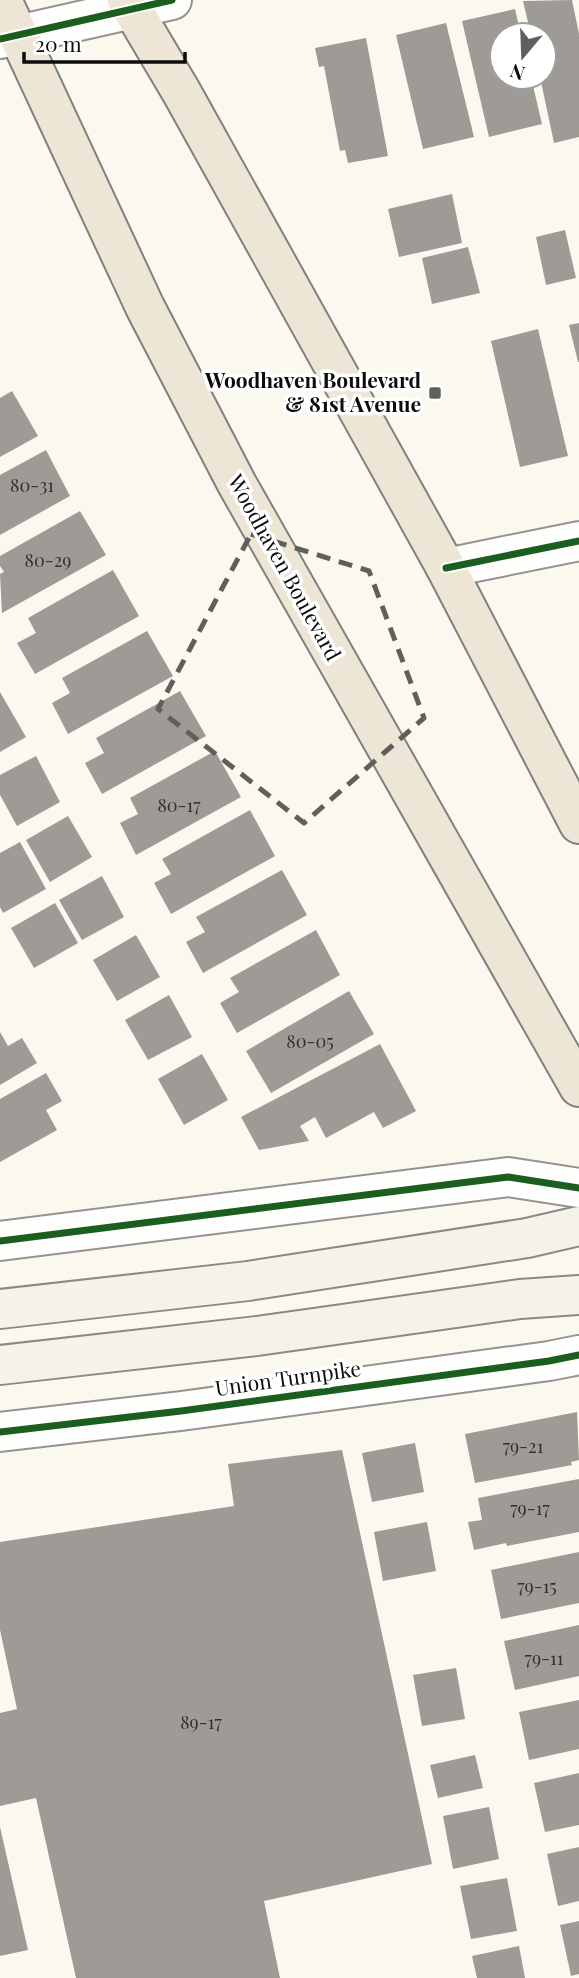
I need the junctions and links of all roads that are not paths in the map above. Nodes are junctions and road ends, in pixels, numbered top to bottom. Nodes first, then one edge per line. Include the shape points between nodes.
1 (172, 0) edge
2 (130, 4) edge
3 (5, 24) edge
4 (579, 541) edge
5 (446, 568) junction
6 (579, 824) edge
7 (579, 1087) edge
8 (579, 1188) edge
9 (579, 1226) edge
10 (0, 1241) edge
11 (579, 1295) edge
12 (0, 1309) edge
13 (579, 1355) edge
14 (0, 1365) edge
15 (0, 1432) edge

1 - 2 street
2 - 3 street
2 - 5 main road
3 - 7 main road, Woodhaven Boulevard via 237,484
4 - 5 street
5 - 6 main road
8 - 10 street via 508,1177
9 - 12 main road via 289,1275
11 - 14 main road
13 - 15 street, Union Turnpike via 181,1412

